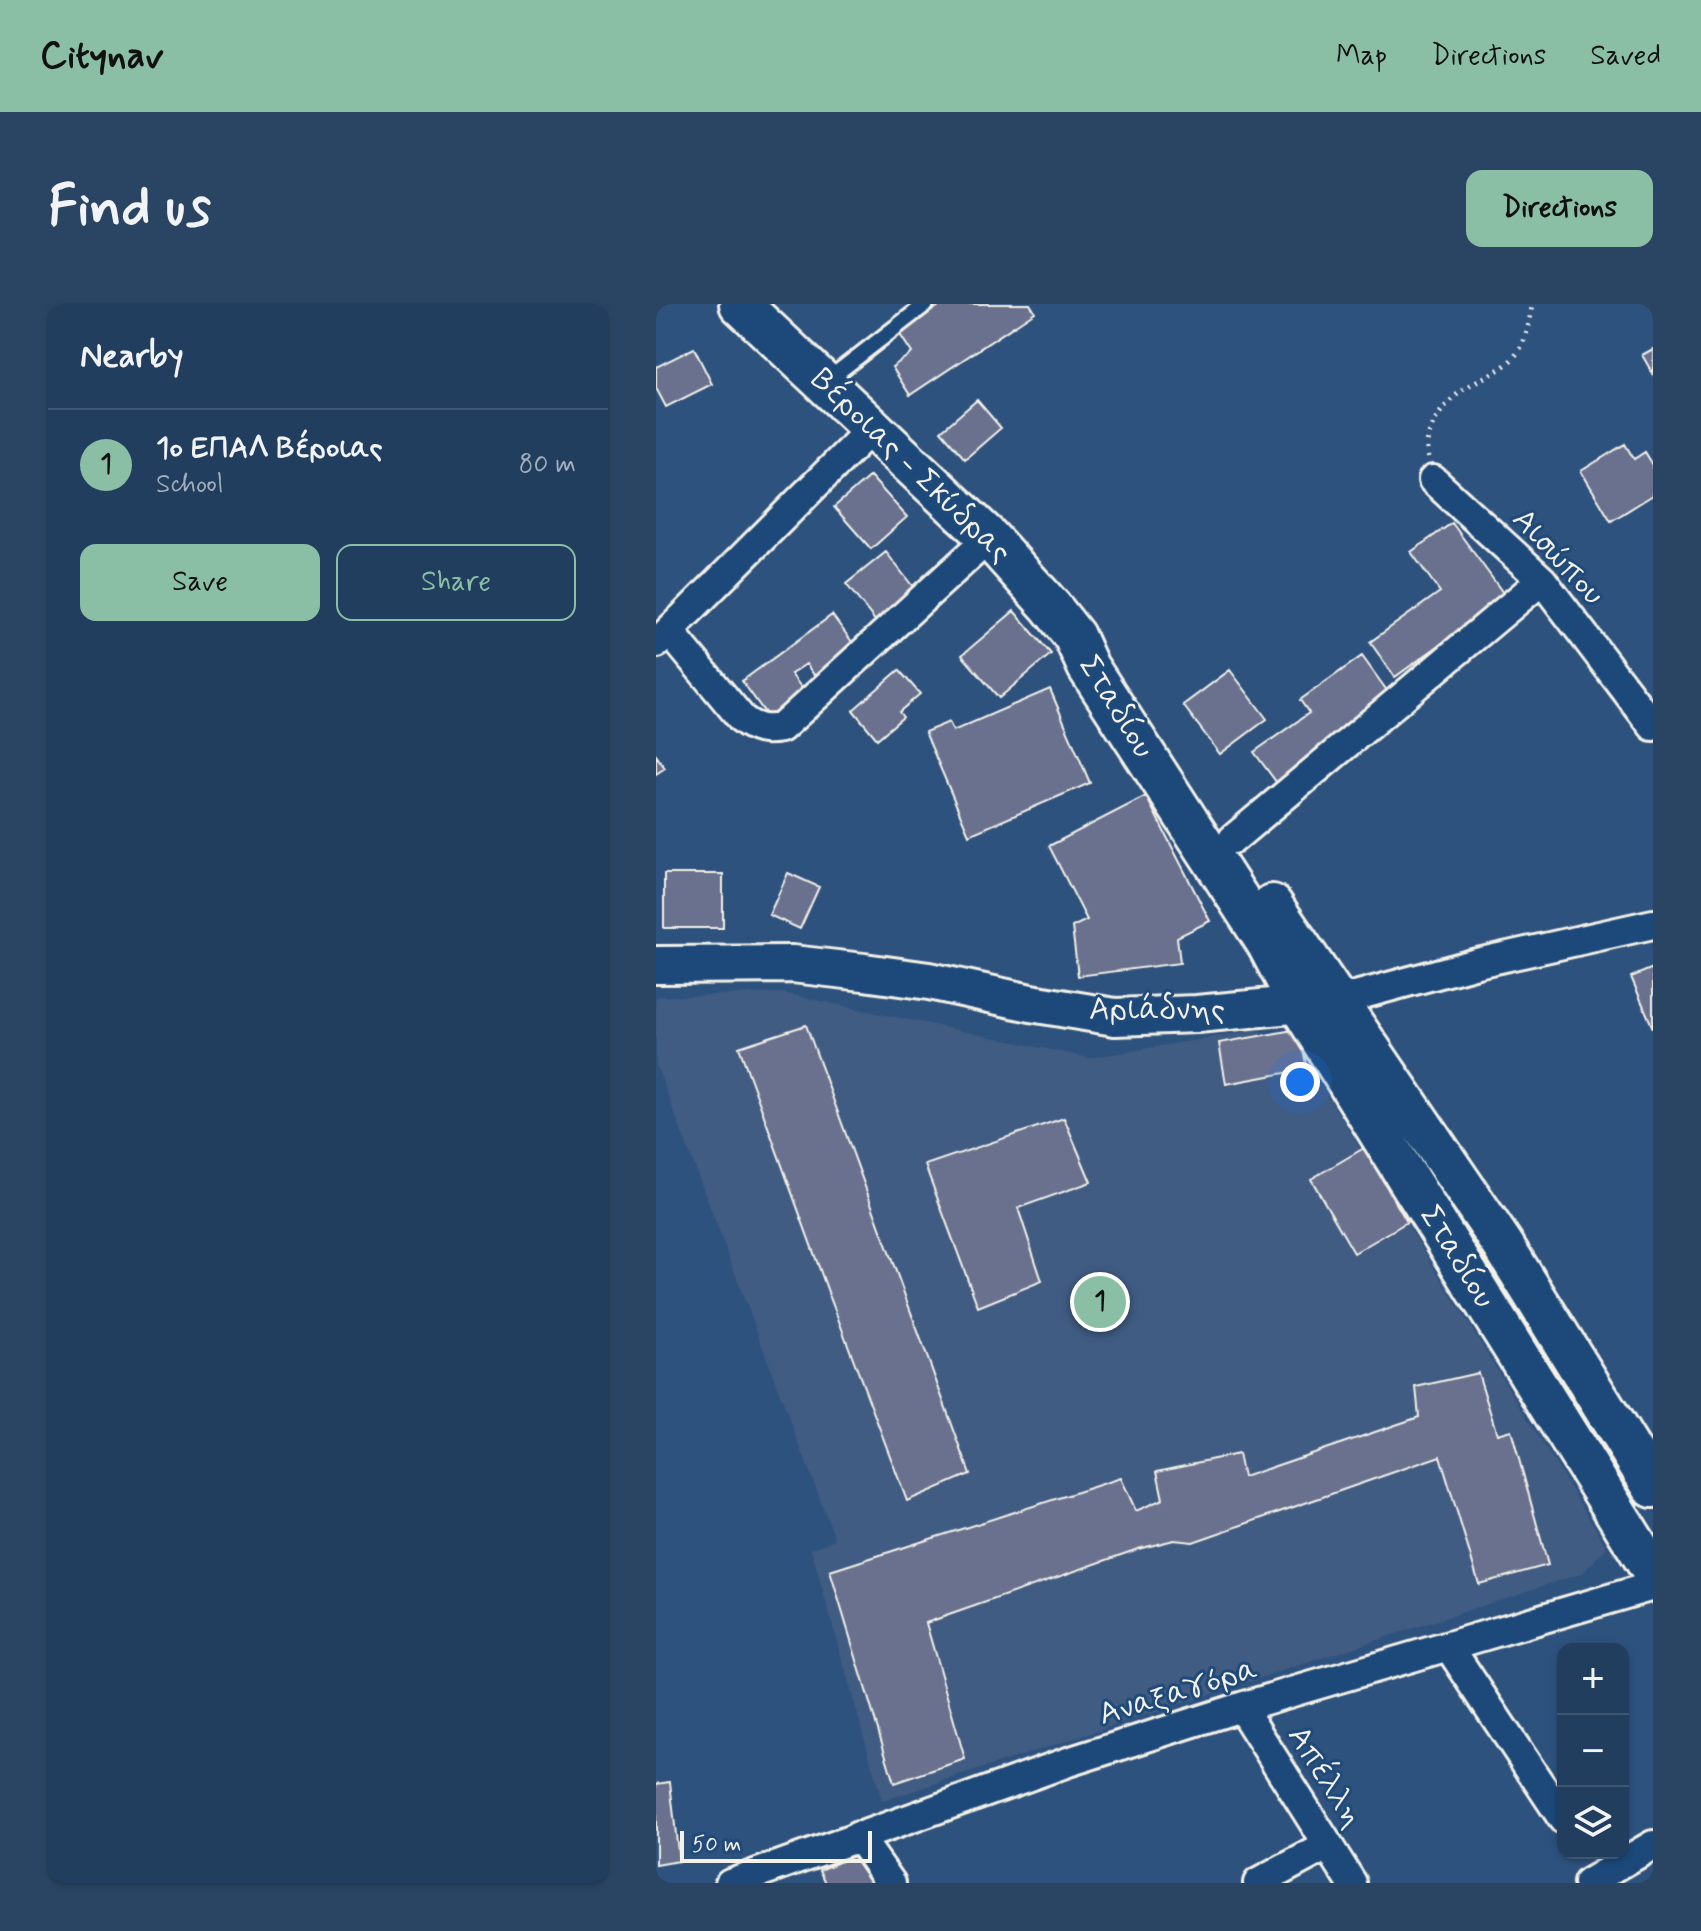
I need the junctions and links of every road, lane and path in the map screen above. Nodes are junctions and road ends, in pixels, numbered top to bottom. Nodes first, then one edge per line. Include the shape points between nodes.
1 (740, 304) edge
2 (926, 304) edge
3 (1532, 304) edge
4 (824, 383) junction
5 (872, 428) junction
6 (1433, 480) joint
7 (989, 538) junction
8 (1542, 580) junction
9 (1074, 636) junction
10 (663, 638) edge
11 (1653, 726) edge
12 (1233, 839) junction
13 (1653, 924) edge
14 (656, 965) edge
15 (1318, 1002) junction
16 (1653, 1487) edge
17 (1653, 1572) edge
18 (1653, 1586) edge
19 (1449, 1647) junction
20 (1241, 1707) junction
21 (1557, 1810) edge
22 (858, 1836) junction
23 (1653, 1845) edge
24 (1327, 1846) junction
25 (1595, 1874) edge
26 (730, 1883) edge
27 (891, 1883) edge
28 (1258, 1883) edge
29 (1352, 1883) edge

1 - 4 main road, Βέροιας - Σκύδρας
2 - 4 lane
3 - 6 path via 1519,351 1499,372 1472,384 1448,404 1432,425 1426,450
4 - 5 main road, Βέροιας - Σκύδρας
5 - 7 main road, Βέροιας - Σκύδρας
5 - 10 street
6 - 8 street, Αισώπου
7 - 9 main road, Βέροιας - Σκύδρας
7 - 10 street via 781,728 753,727 742,719
8 - 11 street, Αισώπου
8 - 12 street
9 - 12 main road, Σταδίου via 1106,656
9 - 15 main road, Σταδίου via 1088,667 1267,943
12 - 15 main road, Σταδίου
13 - 15 street, Αριάδνης
14 - 15 street, Αριάδνης via 792,964 864,972 1115,1017
15 - 16 main road, Σταδίου via 1503,1245
15 - 17 main road, Σταδίου
18 - 19 street, Αναξαγόρα
19 - 20 street, Αναξαγόρα
19 - 21 street
20 - 22 street, Αναξαγόρα
20 - 24 street, Απέλλη
22 - 26 street, Αναξαγόρα
22 - 27 street
23 - 25 street
24 - 28 street
24 - 29 street, Απέλλη

